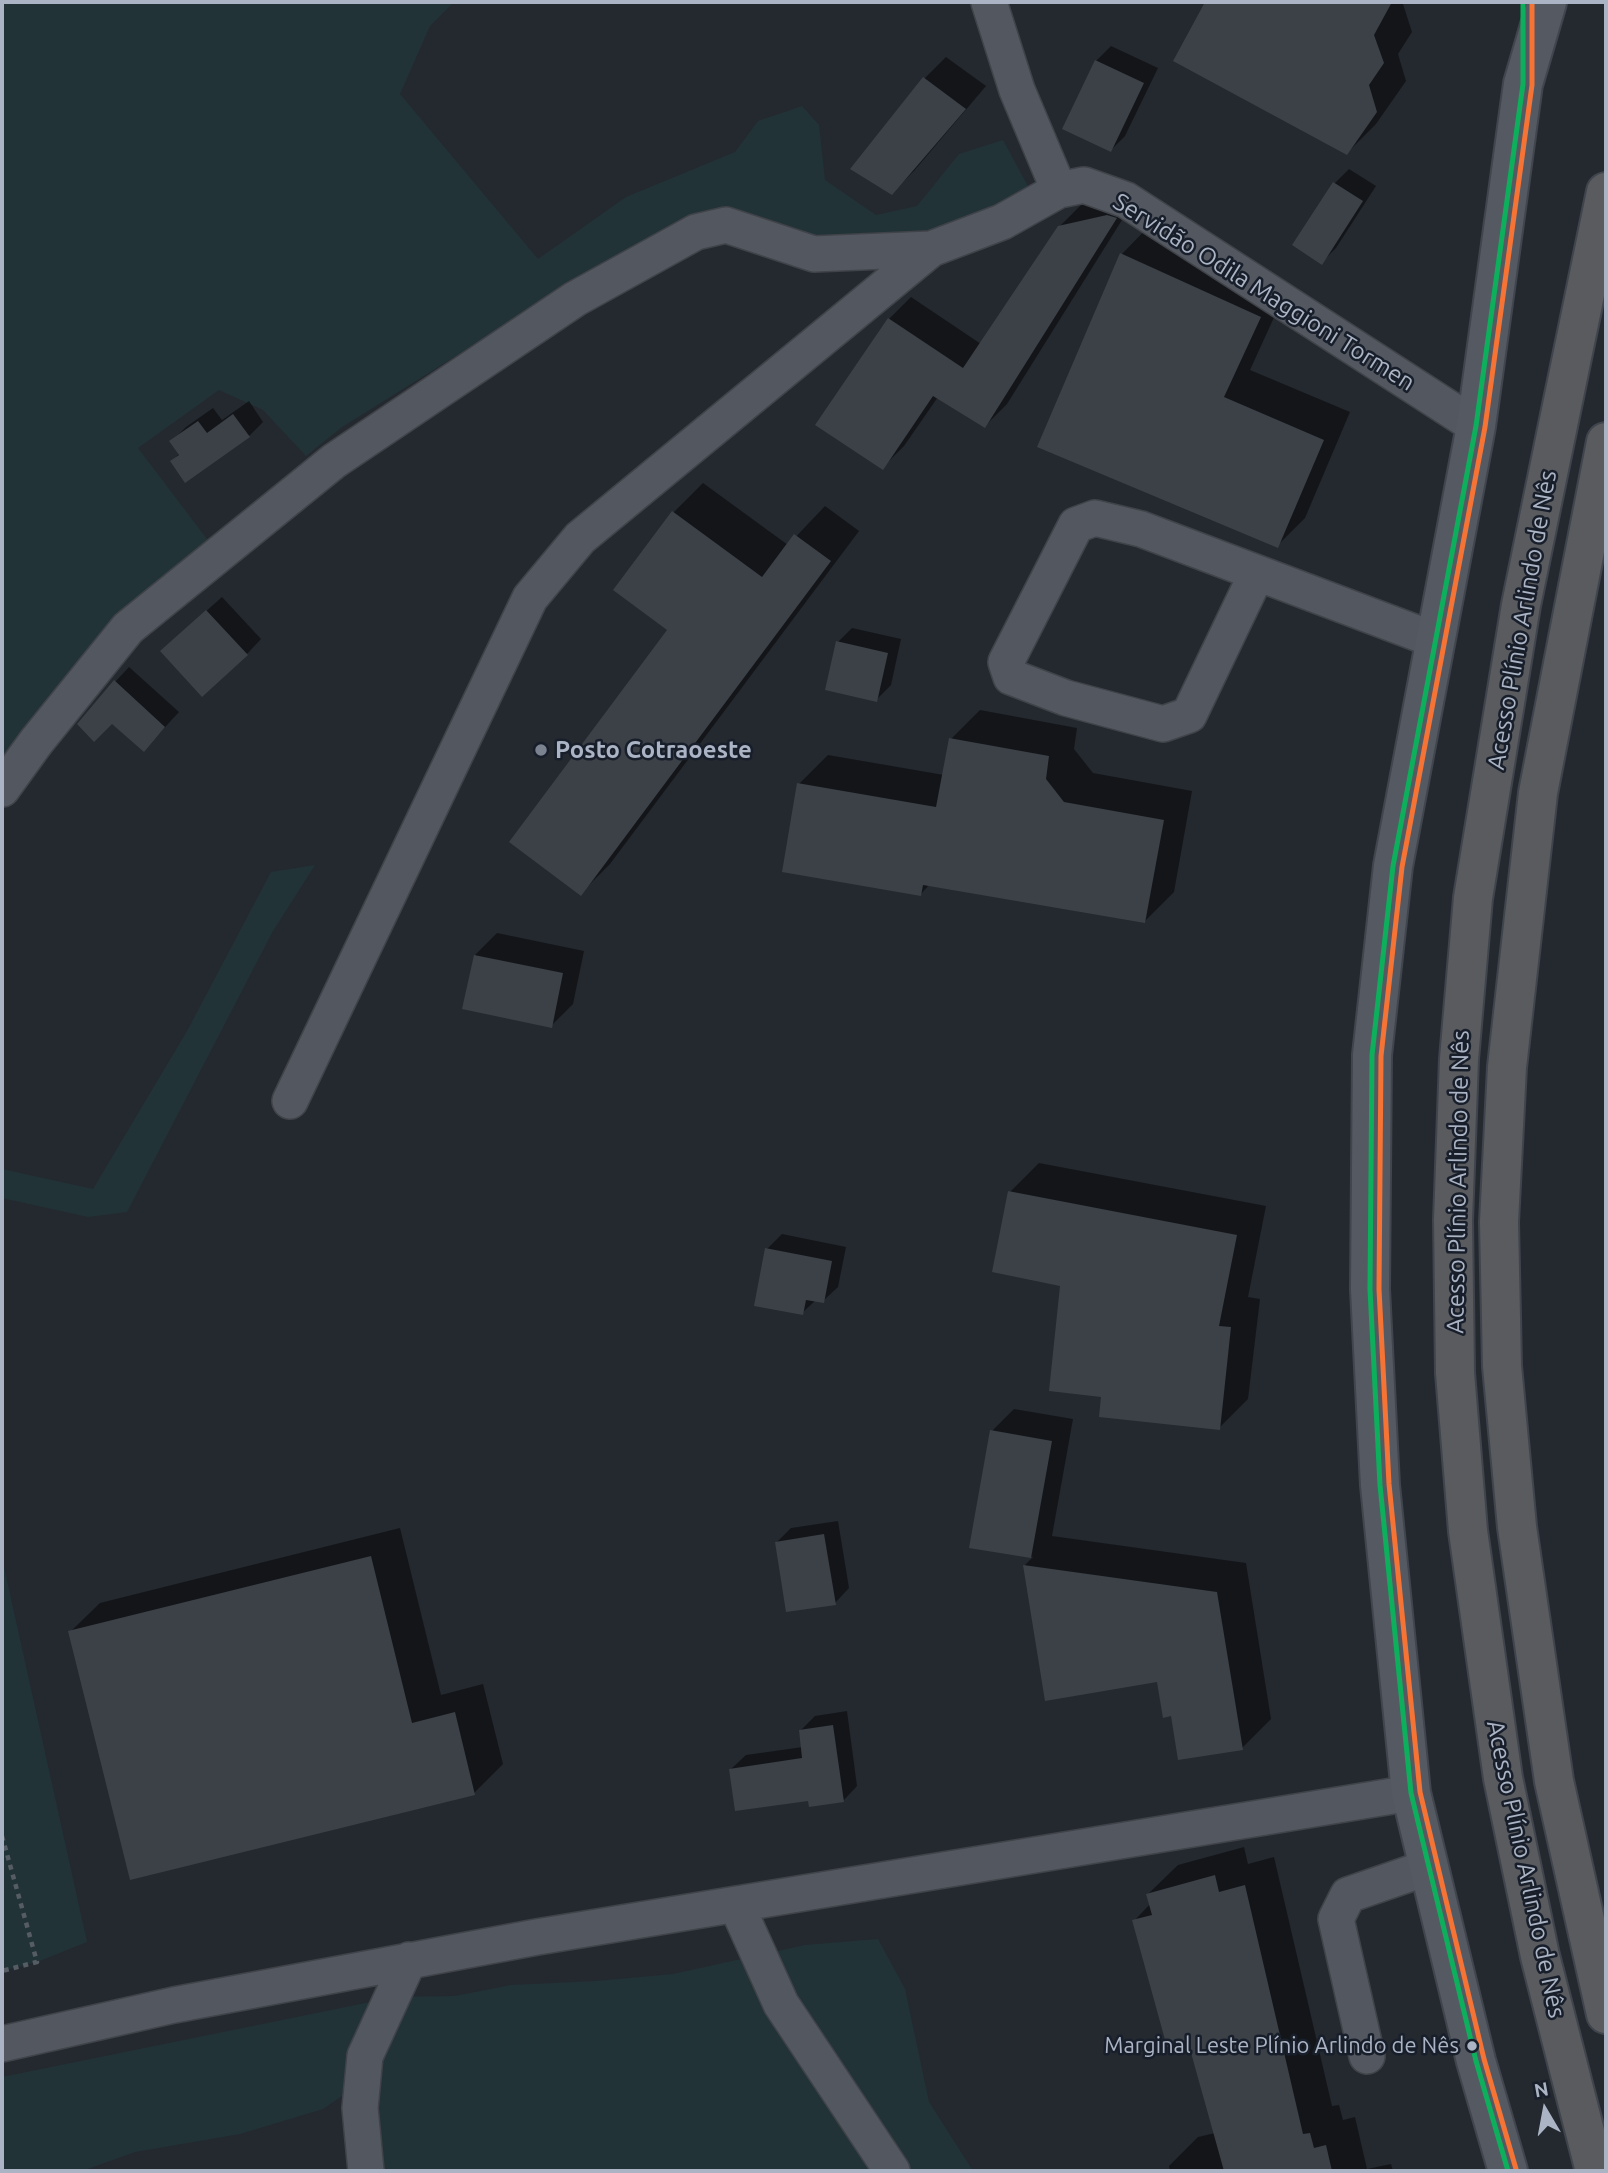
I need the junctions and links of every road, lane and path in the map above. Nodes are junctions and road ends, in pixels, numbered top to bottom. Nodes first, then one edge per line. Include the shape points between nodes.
1 (989, 2) edge
2 (1522, 2) edge
3 (1547, 2) edge
4 (1523, 84) junction
5 (1059, 190) junction
6 (1606, 192) edge
7 (931, 249) junction
8 (1476, 426) junction
9 (1606, 442) edge
10 (1257, 573) junction
11 (1435, 640) junction
12 (2, 789) edge
13 (290, 1101) dead end
14 (1411, 1793) junction
15 (2, 1836) edge
16 (1429, 1867) junction
17 (736, 1904) junction
18 (409, 1960) junction
19 (2, 1970) edge
20 (1606, 2014) edge
21 (2, 2044) edge
22 (1367, 2056) dead end
23 (366, 2171) edge
24 (892, 2171) edge
25 (1508, 2171) edge
26 (1595, 2171) edge

1 - 5 street via 1017,90
2 - 4 main road
3 - 4 main road
4 - 8 main road
5 - 7 street, Servidão Odila Maggioni Tormen via 1002,222
5 - 8 street, Servidão Odila Maggioni Tormen via 1084,185 1126,200
6 - 26 highway, Acesso Plínio Arlindo de Nês via 1521,605 1473,898 1459,1059 1453,1220 1455,1373 1467,1518 1503,1778 1540,1956
7 - 12 street via 814,254 726,225 696,232 575,299 334,461 128,628
7 - 13 street via 580,537 530,598
8 - 11 main road
9 - 20 highway, Acesso Plínio Arlindo de Nês via 1538,793 1507,1067 1499,1222 1502,1366 1517,1527 1553,1781
10 - 10 street via 1141,529 1095,518 1076,524 1006,662 1011,677 1066,698 1163,724 1189,715
10 - 11 street
11 - 14 main road via 1393,866 1372,1055 1370,1289 1380,1485
14 - 16 main road
14 - 17 street
15 - 19 path via 37,1962
16 - 22 street via 1348,1895 1336,1919
16 - 25 main road
17 - 18 street
17 - 24 street via 780,2004
18 - 21 street
18 - 23 street via 365,2056 360,2108

